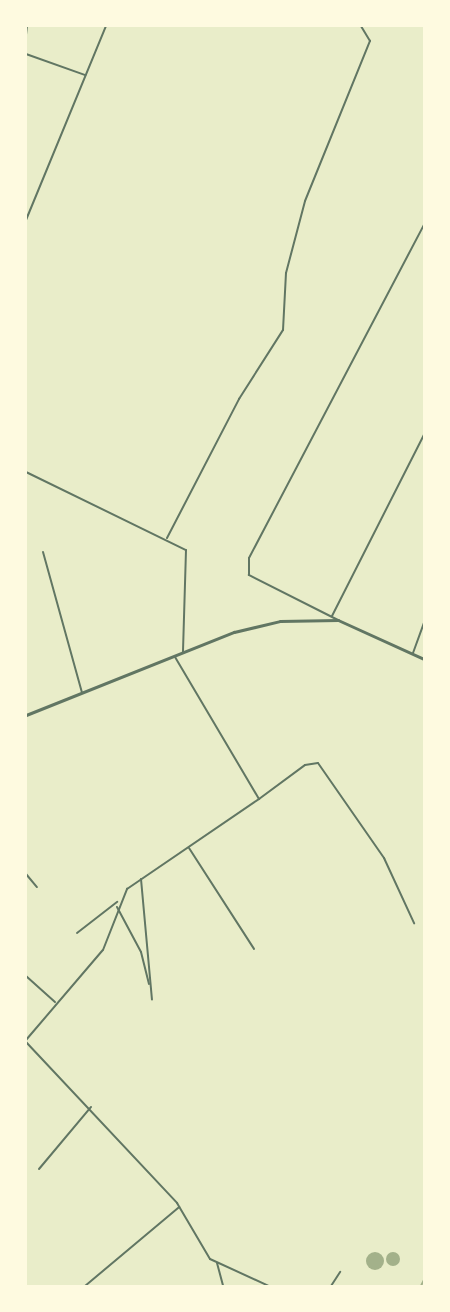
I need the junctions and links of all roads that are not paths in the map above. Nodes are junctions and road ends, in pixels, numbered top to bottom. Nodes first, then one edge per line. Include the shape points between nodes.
1 (27, 26) edge
2 (106, 26) edge
3 (361, 26) edge
4 (26, 34) edge
5 (26, 54) edge
6 (85, 75) junction
7 (26, 220) edge
8 (424, 225) edge
9 (424, 435) edge
10 (26, 472) edge
11 (167, 538) junction
12 (43, 552) dead end
13 (332, 616) junction
14 (338, 620) junction
15 (424, 623) edge
16 (413, 652) junction
17 (183, 653) junction
18 (175, 657) junction
19 (424, 659) edge
20 (82, 693) junction
21 (26, 715) edge
22 (259, 799) junction
23 (189, 848) junction
24 (26, 874) edge
25 (141, 879) junction
26 (37, 887) dead end
27 (119, 901) junction
28 (117, 907) junction
29 (414, 923) dead end
30 (77, 933) dead end
31 (254, 949) dead end
32 (26, 976) edge
33 (56, 1002) junction
34 (26, 1041) edge
35 (91, 1107) junction
36 (39, 1169) dead end
37 (180, 1207) junction
38 (217, 1263) junction
39 (340, 1272) dead end
40 (86, 1287) edge
41 (223, 1287) edge
42 (269, 1287) edge
43 (331, 1287) edge

1 - 4 street
2 - 6 street
3 - 11 street via 370,41 305,201 286,273 283,330 239,399
5 - 6 street
6 - 7 street
8 - 13 street via 249,558 249,575
9 - 13 street
10 - 11 street
11 - 17 street via 189,555
12 - 20 street
13 - 14 street
14 - 16 street
14 - 17 street via 280,621
15 - 16 street
16 - 19 street
17 - 18 street
18 - 20 street
18 - 22 street
20 - 21 street
22 - 23 street
22 - 29 street via 305,765 318,763 384,858
23 - 25 street
23 - 31 street
24 - 26 street
25 - 27 street
25 - 28 street via 152,999 141,952
27 - 28 street
27 - 30 street
28 - 33 street via 103,950
32 - 33 street
33 - 34 street
34 - 35 street
35 - 36 street
35 - 37 street
37 - 38 street via 207,1257
37 - 40 street
38 - 41 street
38 - 42 street
39 - 43 street

